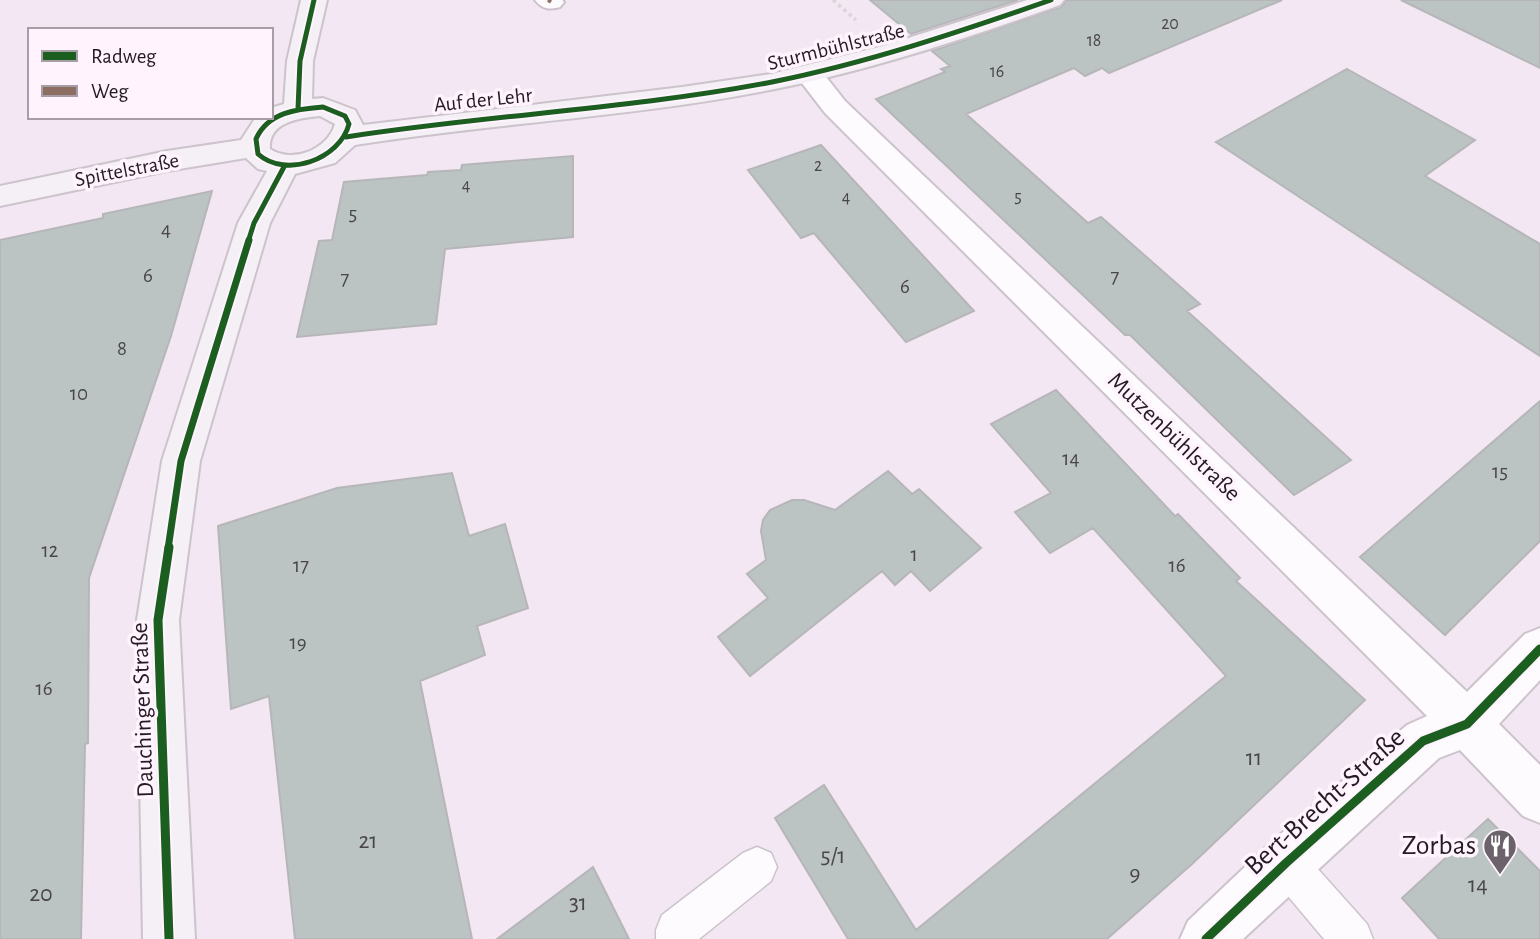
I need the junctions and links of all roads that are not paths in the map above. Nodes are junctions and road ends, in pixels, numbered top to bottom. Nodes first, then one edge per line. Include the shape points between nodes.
1 (314, 0) edge
2 (1051, 0) edge
3 (809, 74) junction
4 (624, 103) joint
5 (298, 109) junction
6 (346, 137) junction
7 (270, 156) junction
8 (0, 195) edge
9 (1540, 649) edge
10 (1467, 724) junction
11 (1540, 799) edge
12 (1286, 863) junction
13 (757, 867) dead end
14 (169, 939) edge
15 (677, 939) edge
16 (1206, 939) edge
17 (1352, 939) edge

1 - 5 main road via 300,61
2 - 3 main road, Sturmbühlstraße via 953,34
3 - 4 main road, Sturmbühlstraße
3 - 10 street, Mutzenbühlstraße via 855,126
4 - 6 main road, Auf der Lehr
5 - 6 main road via 336,110 349,124
5 - 7 main road, Dauchinger Straße via 267,122 259,131
6 - 7 main road, Spittelstraße via 316,160
7 - 8 main road, Spittelstraße via 166,161
7 - 14 main road, Dauchinger Straße via 181,461 158,620
9 - 10 street, Bert-Brecht-Straße
10 - 11 street, Mutzenbühlstraße
10 - 12 street, Bert-Brecht-Straße via 1423,741
12 - 16 street, Bert-Brecht-Straße
12 - 17 lane
13 - 15 lane via 677,930

